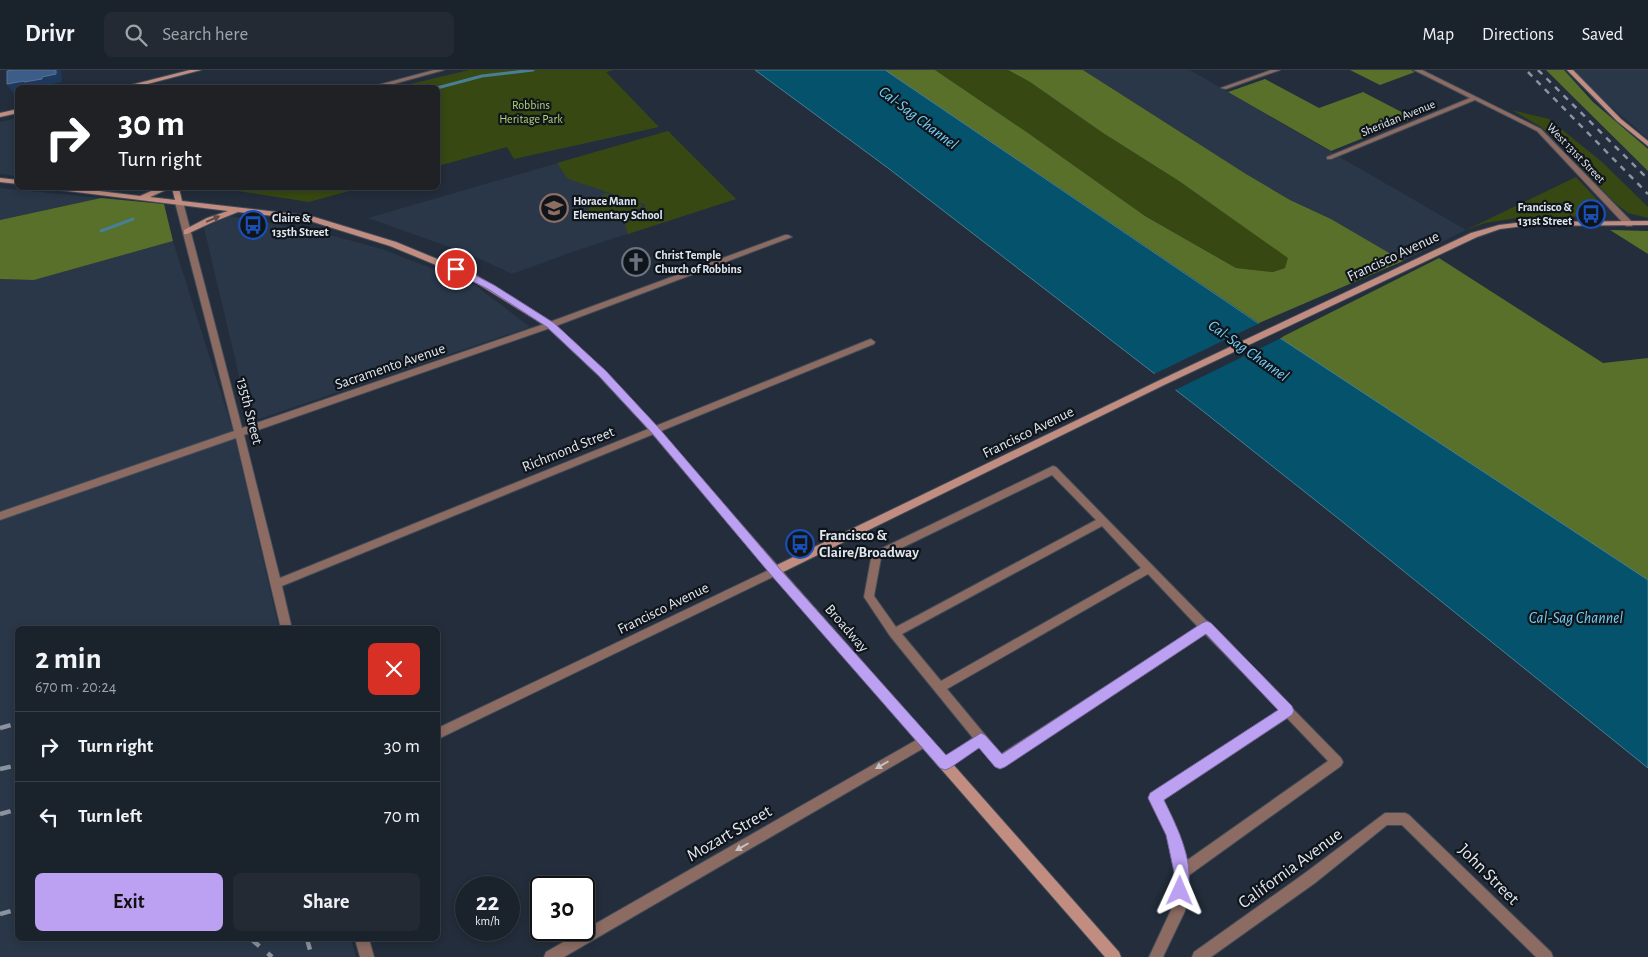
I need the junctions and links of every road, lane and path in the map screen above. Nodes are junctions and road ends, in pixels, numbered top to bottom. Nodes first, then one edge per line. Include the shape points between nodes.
1 (198, 70) edge
2 (440, 70) edge
3 (1277, 70) edge
4 (1417, 70) edge
5 (1570, 70) edge
6 (148, 72) dead end
7 (151, 84) edge
8 (382, 85) edge
9 (1224, 88) dead end
10 (1475, 98) junction
11 (15, 112) edge
12 (0, 115) edge
13 (1648, 144) edge
14 (1328, 158) dead end
15 (0, 180) edge
16 (15, 182) edge
17 (78, 190) edge
18 (158, 190) edge
19 (176, 190) edge
20 (142, 197) junction
21 (179, 202) junction
22 (239, 209) junction
23 (1648, 223) edge
24 (1629, 224) junction
25 (187, 232) junction
26 (788, 237) dead end
27 (550, 325) junction
28 (871, 342) dead end
29 (654, 430) junction
30 (239, 433) junction
31 (0, 516) edge
32 (1103, 521) junction
33 (1150, 568) junction
34 (775, 571) junction
35 (276, 584) junction
36 (286, 626) edge
37 (1207, 627) junction
38 (894, 633) junction
39 (939, 688) junction
40 (1288, 711) junction
41 (440, 733) edge
42 (981, 740) junction
43 (924, 741) junction
44 (945, 764) junction
45 (1405, 819) joint
46 (1182, 872) junction
47 (363, 941) edge
48 (367, 957) edge
49 (551, 957) edge
50 (1114, 957) edge
51 (1156, 957) edge
52 (1199, 957) edge
53 (1546, 957) edge

1 - 7 street
2 - 8 street
3 - 9 street
4 - 10 street, West 131st Street
5 - 13 street via 1619,120
6 - 7 street
10 - 14 street, Sheridan Avenue
10 - 24 street, West 131st Street via 1539,130
11 - 12 street
15 - 16 street
17 - 20 street, Broadway
18 - 20 street
19 - 21 street
20 - 21 street, Broadway
21 - 22 street, Broadway
21 - 25 street, 135th Street
25 -> 22 street
22 - 27 street, Broadway via 308,218 393,244 473,276
23 - 24 street, Francisco Avenue
24 - 34 street, Francisco Avenue via 1524,224 1474,235
25 - 30 street, 135th Street
26 - 27 street, Sacramento Avenue
27 - 29 street, Broadway
27 - 30 street, Sacramento Avenue
28 - 29 street, Richmond Street
29 - 34 street, Broadway
29 - 35 street, Richmond Street
30 - 31 street, Sacramento Avenue
30 - 35 street, 135th Street
32 - 33 street
32 - 38 street
32 - 38 street via 1053,470 876,556 869,597
33 - 37 street
33 - 39 street
34 - 41 street, Francisco Avenue
34 - 43 street, Broadway
35 - 36 street, 135th Street
37 - 40 street
37 - 42 street via 1000,762
38 - 39 street
39 - 42 street
40 - 46 street via 1155,798 1173,834
40 - 46 street via 1337,762
42 - 44 street
43 - 44 street, Broadway
43 -> 49 street, Mozart Street
44 - 50 street, Broadway
45 - 52 street, California Avenue via 1385,819 1310,878
45 - 53 street, John Street
46 - 51 street via 1178,911
47 - 48 street

